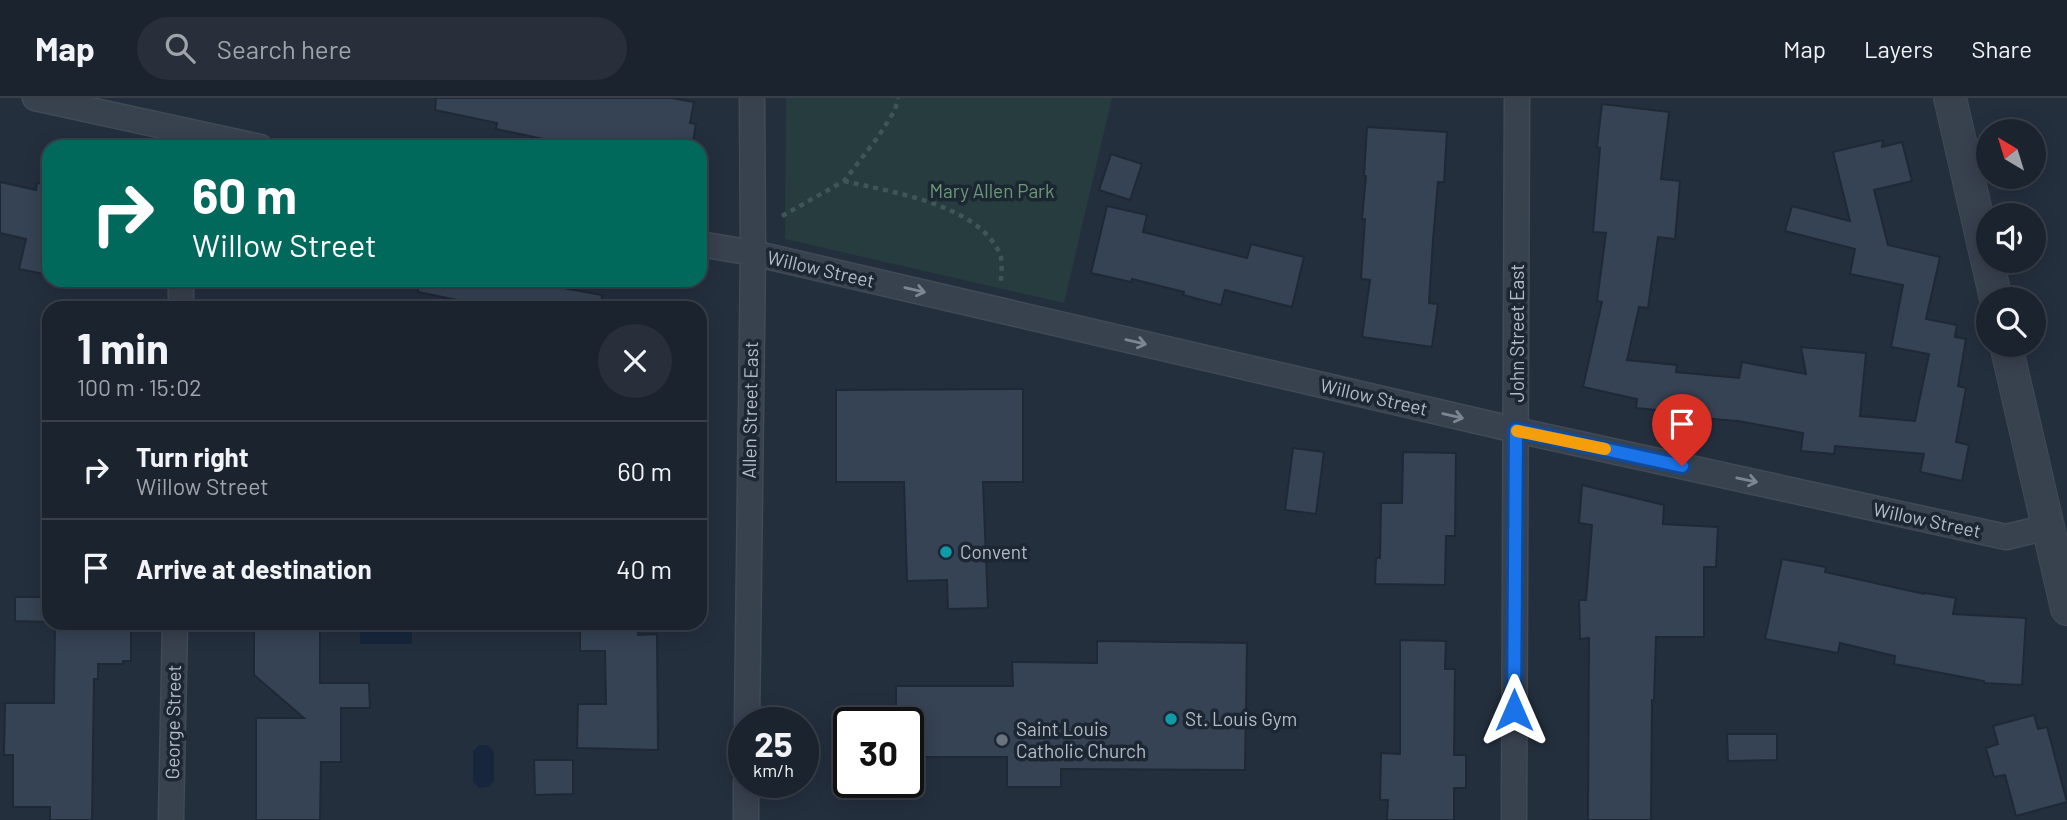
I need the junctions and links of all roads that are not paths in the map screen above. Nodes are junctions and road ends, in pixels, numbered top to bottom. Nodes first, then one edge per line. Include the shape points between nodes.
1 (35, 98) edge
2 (752, 98) edge
3 (1517, 98) edge
4 (1951, 98) edge
5 (183, 139) edge
6 (707, 245) edge
7 (753, 253) junction
8 (1993, 287) edge
9 (2009, 357) edge
10 (1516, 430) junction
11 (2048, 527) junction
12 (2067, 609) edge
13 (175, 630) edge
14 (747, 707) edge
15 (746, 798) edge
16 (171, 820) edge
17 (746, 820) edge
18 (1514, 820) edge

1 - 5 street
2 - 7 street, Allen Street East
3 - 10 street, John Street East
4 - 8 street
6 - 7 street, Willow Street
7 -> 10 street, Willow Street
7 - 14 street, Allen Street East
9 - 11 street
10 -> 11 street, Willow Street via 2006,537
10 - 18 street, John Street East
11 - 12 street
13 - 16 street, George Street
15 - 17 street

